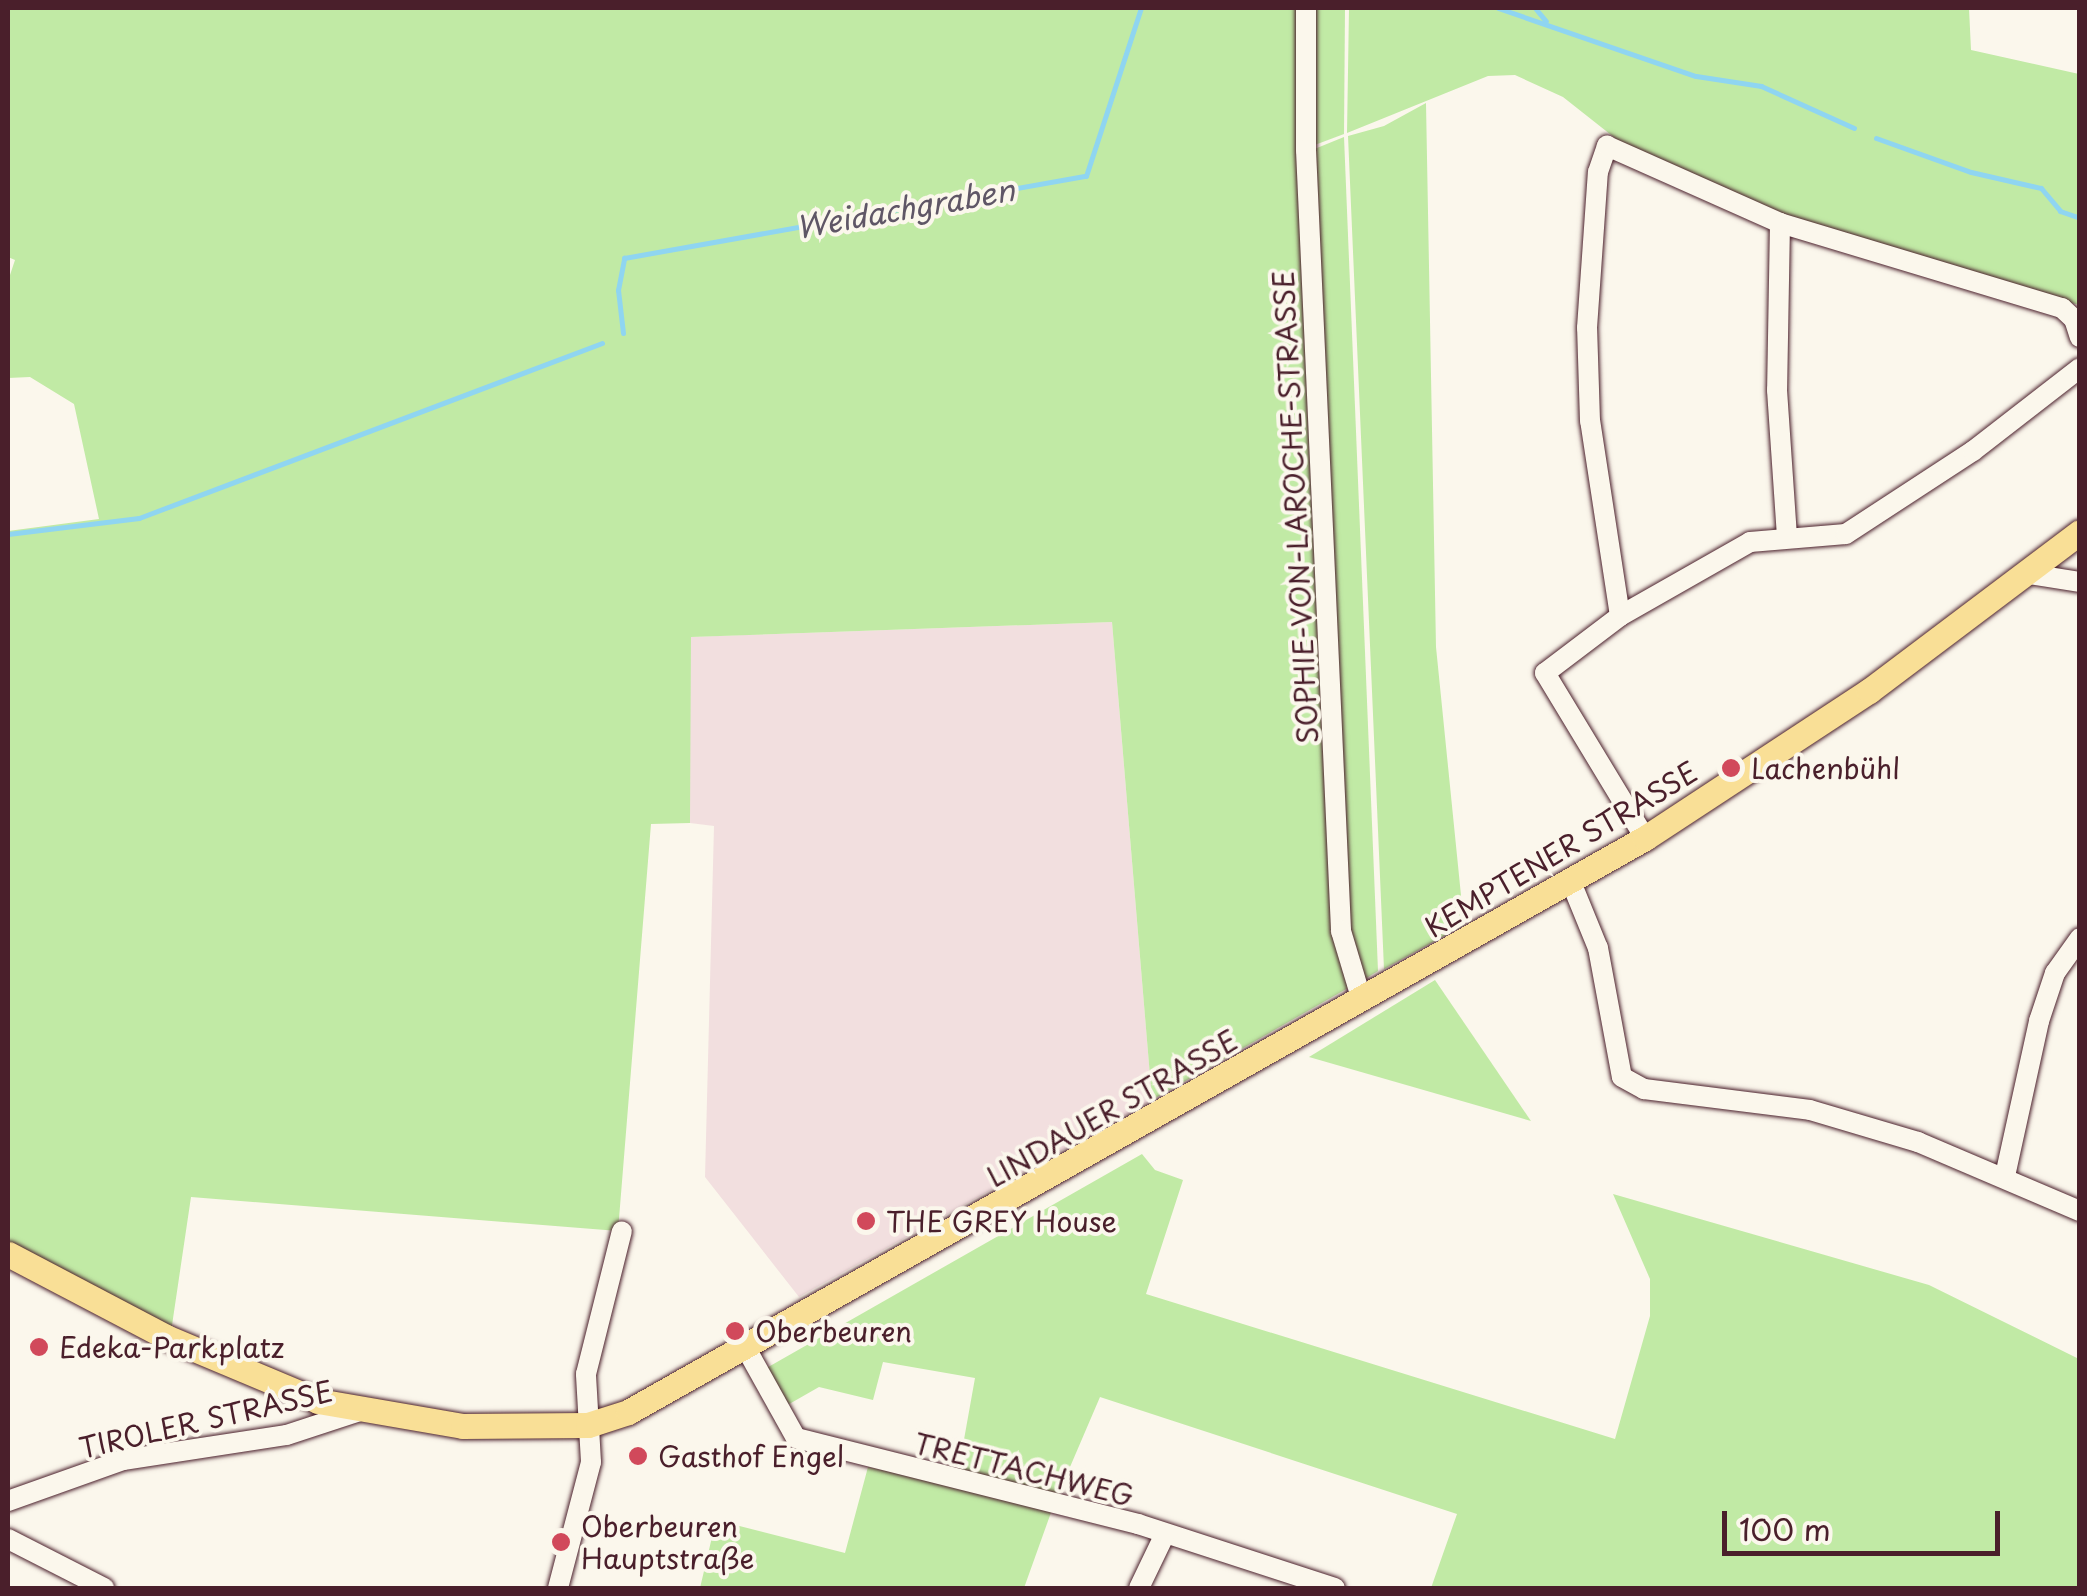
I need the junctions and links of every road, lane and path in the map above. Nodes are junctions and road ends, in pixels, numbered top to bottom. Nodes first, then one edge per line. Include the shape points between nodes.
1 (1306, 8) edge
2 (1780, 222) junction
3 (2080, 336) edge
4 (2080, 368) edge
5 (2080, 532) edge
6 (1787, 538) junction
7 (2029, 574) junction
8 (2080, 582) edge
9 (1620, 616) junction
10 (1645, 838) junction
11 (1571, 882) junction
12 (2080, 938) edge
13 (1362, 1002) junction
14 (2005, 1176) junction
15 (2080, 1211) edge
16 (622, 1231) dead end
17 (8, 1254) edge
18 (747, 1350) junction
19 (360, 1411) junction
20 (588, 1426) junction
21 (8, 1501) edge
22 (1165, 1534) junction
23 (8, 1539) edge
24 (1327, 1587) edge
25 (104, 1588) edge
26 (558, 1588) edge
27 (1139, 1588) edge

1 - 13 street, SOPHIE-VON-LAROCHE-STRASSE via 1306,150 1341,931
2 - 3 street via 2062,308
2 - 6 street via 1777,390
2 - 9 street via 1606,146 1596,192 1588,382
4 - 6 street via 1973,451 1846,534
5 - 7 main road, KEMPTENER STRASSE
6 - 9 street via 1750,542
7 - 8 street
7 - 10 main road, KEMPTENER STRASSE via 1869,691
9 - 10 street via 1546,672
10 - 11 main road, KEMPTENER STRASSE
11 - 13 main road, KEMPTENER STRASSE
11 - 14 street via 1598,948 1622,1077 1644,1089 1810,1110
12 - 14 street via 2055,973 2039,1021
13 - 18 main road, LINDAUER STRASSE
14 - 15 street
16 - 20 street via 586,1374
17 - 19 main road, LINDAUER STRASSE via 182,1344
18 - 20 main road, LINDAUER STRASSE via 664,1397
18 - 22 street, TRETTACHWEG via 796,1438
19 - 20 main road, LINDAUER STRASSE via 463,1426
19 - 21 street, TIROLER STRASSE via 287,1434 124,1460
20 - 26 street via 591,1462
22 - 24 street, TRETTACHWEG
22 - 27 street
23 - 25 street

